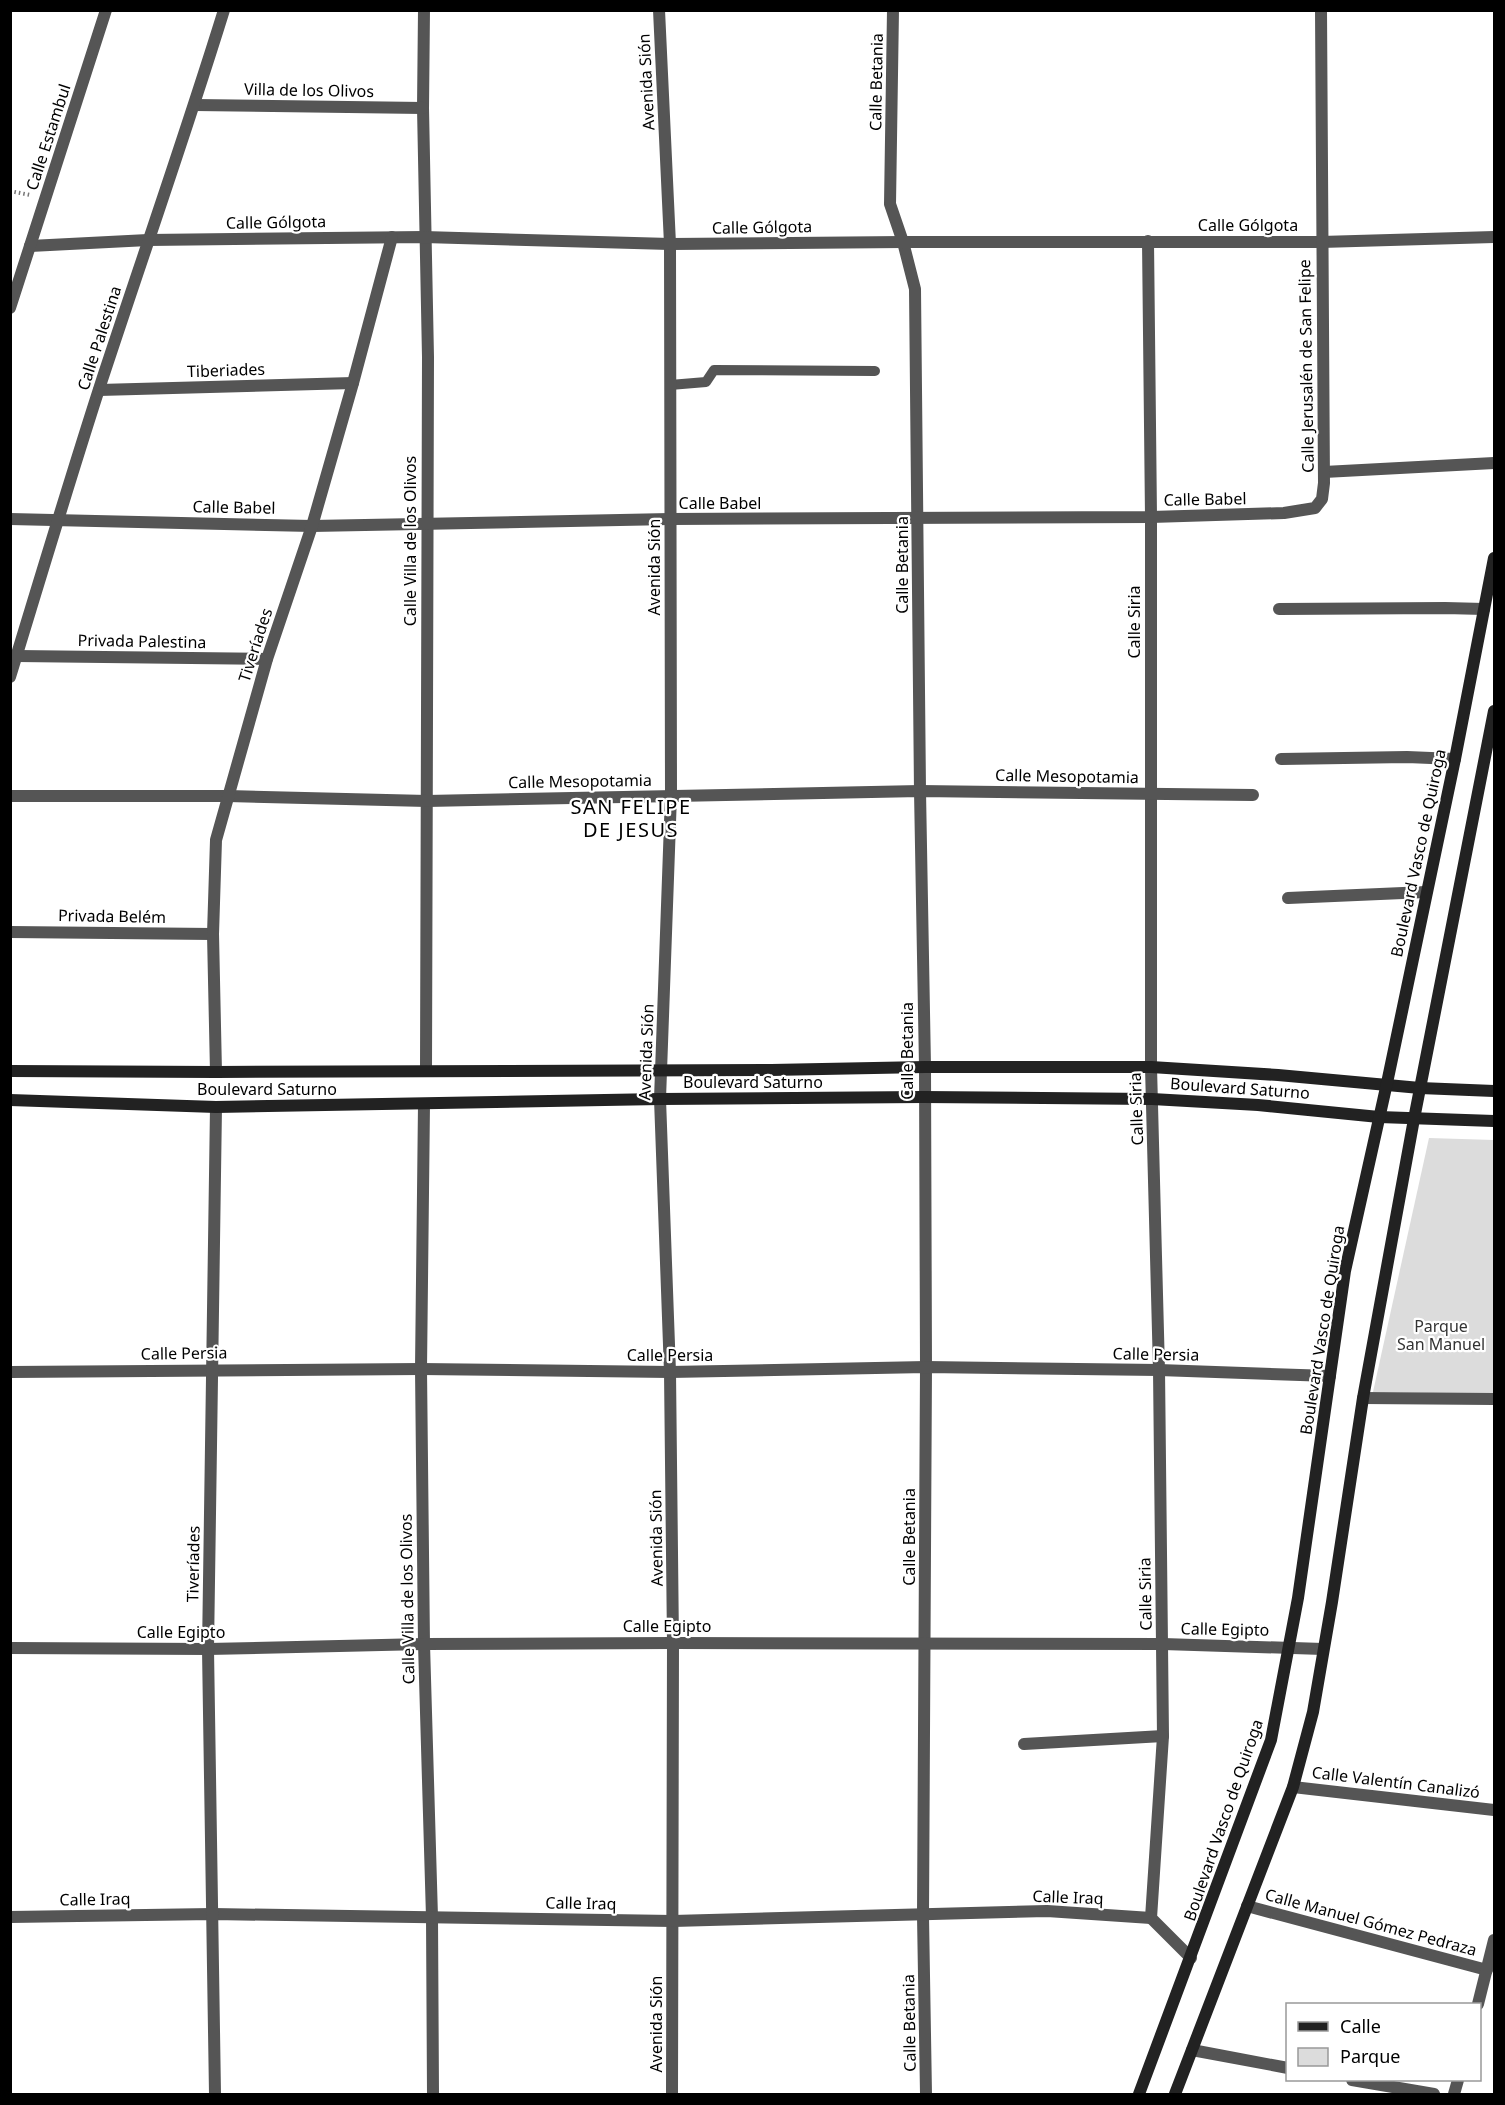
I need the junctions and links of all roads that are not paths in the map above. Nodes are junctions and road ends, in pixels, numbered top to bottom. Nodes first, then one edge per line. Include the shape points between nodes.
1 (106, 10) edge
2 (224, 10) edge
3 (424, 10) edge
4 (659, 10) edge
5 (894, 10) edge
6 (1321, 10) edge
7 (195, 105) junction
8 (423, 108) junction
9 (393, 237) junction
10 (424, 237) junction
11 (1494, 237) edge
12 (148, 240) junction
13 (1148, 241) junction
14 (903, 242) junction
15 (1321, 242) junction
16 (670, 244) junction
17 (30, 246) junction
18 (10, 308) edge
19 (875, 370) dead end
20 (353, 383) junction
21 (670, 385) junction
22 (99, 390) junction
23 (1494, 463) edge
24 (1324, 472) junction
25 (1319, 505) joint
26 (1151, 517) junction
27 (10, 519) edge
28 (670, 519) junction
29 (919, 519) junction
30 (57, 520) junction
31 (426, 522) junction
32 (312, 526) junction
33 (1494, 558) edge
34 (1279, 609) dead end
35 (1484, 609) junction
36 (17, 656) junction
37 (267, 659) junction
38 (10, 676) edge
39 (1494, 711) edge
40 (1281, 759) dead end
41 (1455, 759) junction
42 (920, 791) junction
43 (1150, 794) junction
44 (671, 795) junction
45 (1253, 795) dead end
46 (10, 796) edge
47 (228, 796) junction
48 (427, 801) junction
49 (1426, 892) junction
50 (1288, 898) dead end
51 (10, 932) edge
52 (213, 934) junction
53 (925, 1067) junction
54 (1150, 1067) junction
55 (661, 1070) junction
56 (10, 1071) edge
57 (426, 1071) junction
58 (216, 1072) junction
59 (1387, 1083) junction
60 (1420, 1088) junction
61 (1494, 1091) edge
62 (923, 1097) junction
63 (660, 1099) junction
64 (1152, 1099) junction
65 (10, 1100) edge
66 (424, 1104) junction
67 (216, 1107) junction
68 (1379, 1117) junction
69 (1414, 1119) junction
70 (1494, 1121) edge
71 (926, 1367) junction
72 (213, 1369) junction
73 (420, 1369) junction
74 (1159, 1370) junction
75 (10, 1372) edge
76 (670, 1372) junction
77 (1330, 1376) junction
78 (1363, 1398) junction
79 (1494, 1399) edge
80 (674, 1643) junction
81 (424, 1644) junction
82 (925, 1644) junction
83 (1163, 1644) junction
84 (10, 1648) edge
85 (1289, 1648) junction
86 (208, 1649) junction
87 (1323, 1649) junction
88 (1164, 1736) junction
89 (1024, 1744) dead end
90 (1293, 1787) junction
91 (1494, 1810) edge
92 (1247, 1906) junction
93 (213, 1914) junction
94 (923, 1916) junction
95 (10, 1917) edge
96 (432, 1917) junction
97 (1151, 1918) junction
98 (673, 1921) junction
99 (1494, 1940) edge
100 (1191, 1958) junction
101 (1487, 1970) junction
102 (1478, 2003) edge
103 (1192, 2050) junction
104 (1286, 2068) edge
105 (1363, 2081) edge
106 (215, 2094) edge
107 (433, 2094) edge
108 (672, 2094) edge
109 (926, 2094) edge
110 (1139, 2094) edge
111 (1175, 2094) edge
112 (1434, 2094) edge

1 - 17 street, Calle Estambul
2 - 7 street, Calle Palestina
3 - 8 street, Calle Villa de los Olivos
4 - 16 street, Avenida Sión
5 - 14 street, Calle Betania via 890,204
6 - 15 street, Calle Jerusalén de San Felipe
7 - 8 street, Villa de los Olivos
7 - 12 street, Calle Palestina
8 - 10 street, Calle Villa de los Olivos
9 - 10 street, Calle Gólgota
9 - 12 street, Calle Gólgota
9 - 20 street, Tiveríades
10 - 16 street, Calle Gólgota
10 - 31 street, Calle Villa de los Olivos via 428,357
11 - 15 street, Calle Gólgota
12 - 17 street, Calle Gólgota
12 - 22 street, Calle Palestina
13 - 14 street, Calle Gólgota
13 - 15 street, Calle Gólgota
13 - 26 street, Calle Siria
14 - 16 street, Calle Gólgota
14 - 29 street, Calle Betania via 915,289
15 - 24 street, Calle Jerusalén de San Felipe
16 - 21 street, Avenida Sión
17 - 18 street, Calle Estambul
19 - 21 lane via 714,370 706,382
20 - 22 street, Tiberiades
20 - 32 street, Tiveríades
21 - 28 street, Avenida Sión
22 - 30 street, Calle Palestina
23 - 24 street
24 - 25 street, Calle Jerusalén de San Felipe
25 - 26 street, Calle Babel via 1284,513
26 - 29 street, Calle Babel
26 - 43 street, Calle Siria
27 - 30 street, Calle Babel
28 - 29 street, Calle Babel
28 - 31 street, Calle Babel
28 - 44 street, Avenida Sión
29 - 42 street, Calle Betania
30 - 32 street, Calle Babel
30 - 36 street, Calle Palestina
31 - 32 street, Calle Babel
31 - 48 street, Calle Villa de los Olivos
32 - 37 street, Tiveríades
33 - 35 street, Boulevard Vasco de Quiroga
34 - 35 street
35 - 41 street, Boulevard Vasco de Quiroga
36 - 37 street, Privada Palestina
36 - 38 street, Calle Palestina
37 - 47 street, Tiveríades
39 - 60 street
40 - 41 street
41 - 49 street, Boulevard Vasco de Quiroga
42 - 43 street, Calle Mesopotamia
42 - 44 street, Calle Mesopotamia
42 - 53 street, Calle Betania
43 - 45 street, Calle Mesopotamia
43 - 54 street, Calle Siria
44 - 48 street, Calle Mesopotamia
44 - 55 street, Avenida Sión
46 - 47 street, Calle Mesopotamia
47 - 48 street, Calle Mesopotamia
47 - 52 street, Tiveríades via 216,840
48 - 57 street, Calle Villa de los Olivos
49 - 50 street
49 - 59 street, Boulevard Vasco de Quiroga
51 - 52 street, Privada Belém
52 - 58 street, Tiveríades
53 - 54 street, Boulevard Saturno
53 - 55 street, Boulevard Saturno
53 - 62 street, Calle Betania
54 - 59 street, Boulevard Saturno
54 - 64 street, Calle Siria
55 - 57 street, Boulevard Saturno
55 - 63 street, Avenida Sión
56 - 58 street, Boulevard Saturno
57 - 58 street, Boulevard Saturno
59 - 60 street, Boulevard Saturno
59 - 68 street, Boulevard Vasco de Quiroga
60 - 61 street, Boulevard Saturno
60 - 69 street
62 - 63 street, Boulevard Saturno
62 - 64 street, Boulevard Saturno
62 - 71 street, Calle Betania
63 - 66 street, Boulevard Saturno
63 - 76 street, Avenida Sión
64 - 68 street, Boulevard Saturno
64 - 74 street, Calle Siria
65 - 67 street, Boulevard Saturno
66 - 67 street, Boulevard Saturno
66 - 73 street, Calle Villa de los Olivos
67 - 72 street, Tiveríades
68 - 69 street, Boulevard Saturno
68 - 77 street, Boulevard Vasco de Quiroga via 1345,1271
69 - 70 street, Boulevard Saturno
69 - 78 street
71 - 74 street, Calle Persia
71 - 76 street, Calle Persia
71 - 82 street, Calle Betania
72 - 73 street, Calle Persia
72 - 75 street, Calle Persia
72 - 86 street, Tiveríades
73 - 76 street, Calle Persia
73 - 81 street, Calle Villa de los Olivos
74 - 77 street, Calle Persia
74 - 83 street, Calle Siria
76 - 80 street, Avenida Sión
77 - 85 street, Boulevard Vasco de Quiroga
78 - 79 street
78 - 87 street
80 - 81 street, Calle Egipto
80 - 82 street, Calle Egipto
80 - 98 street, Avenida Sión
81 - 86 street, Calle Egipto
81 - 96 street, Calle Villa de los Olivos
82 - 83 street, Calle Egipto
82 - 94 street, Calle Betania
83 - 85 street, Calle Egipto
83 - 88 street, Calle Siria
84 - 86 street, Calle Egipto
85 - 87 street, Calle Egipto
85 - 100 street, Boulevard Vasco de Quiroga via 1271,1740
86 - 93 street, Tiveríades
87 - 90 street via 1313,1712
88 - 89 street
88 - 97 street, Calle Siria
90 - 91 street, Calle Valentín Canalizó
90 - 92 street
92 - 101 street, Calle Manuel Gómez Pedraza
92 - 103 street
93 - 95 street, Calle Iraq
93 - 96 street, Calle Iraq
93 - 106 street, Tiveríades
94 - 97 street, Calle Iraq via 1047,1911
94 - 98 street, Calle Iraq
94 - 109 street, Calle Betania
96 - 98 street, Calle Iraq
96 - 107 street, Calle Villa de los Olivos
97 - 100 street
98 - 108 street, Avenida Sión
99 - 101 street
100 - 110 street, Boulevard Vasco de Quiroga
101 - 102 street
103 - 104 street
103 - 111 street
105 - 112 street

